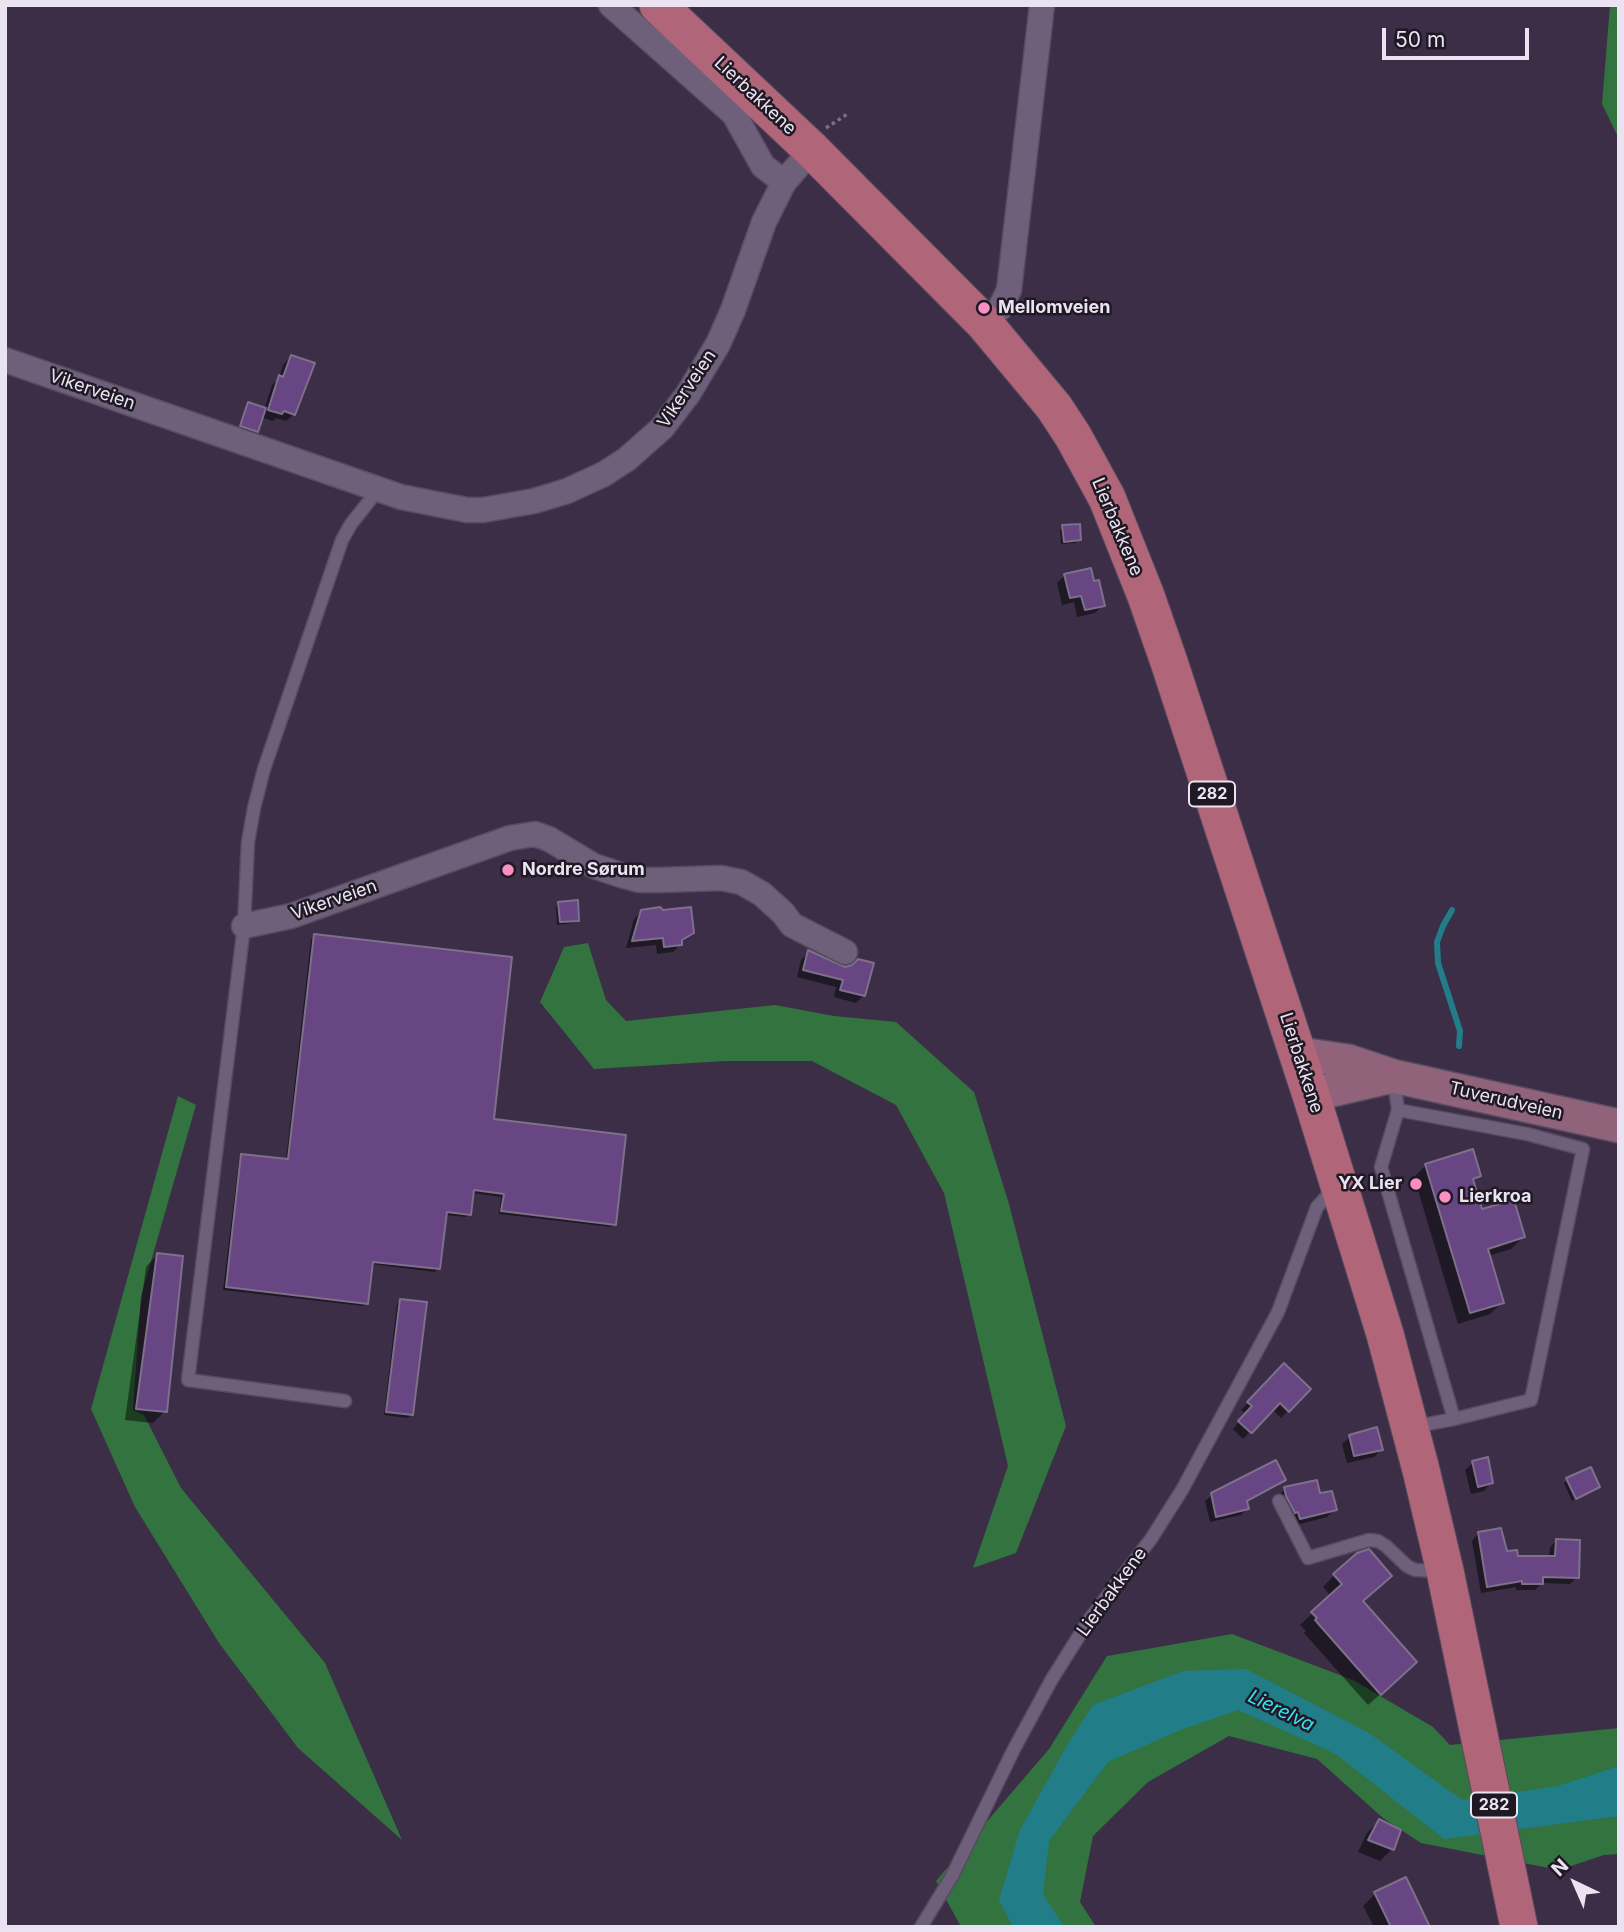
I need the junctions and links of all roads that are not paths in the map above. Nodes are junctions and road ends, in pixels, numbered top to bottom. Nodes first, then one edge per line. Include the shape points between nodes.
1 (611, 5) edge
2 (657, 5) edge
3 (1042, 5) edge
4 (823, 139) junction
5 (784, 182) junction
6 (984, 323) junction
7 (5, 360) edge
8 (378, 490) junction
9 (244, 926) junction
10 (845, 951) dead end
11 (1298, 1056) junction
12 (1393, 1076) junction
13 (1311, 1095) junction
14 (1398, 1110) junction
15 (1619, 1126) edge
16 (1342, 1190) junction
17 (345, 1401) dead end
18 (1454, 1419) junction
19 (1410, 1427) junction
20 (1279, 1501) dead end
21 (1445, 1572) junction
22 (921, 1927) edge
23 (1519, 1927) edge

1 - 5 street via 734,114 763,166
2 - 4 main road, Lierbakkene / 282
3 - 6 street via 1009,290 1000,308
4 - 5 street, Vikerveien
4 - 6 main road, Lierbakkene / 282
5 - 8 street, Vikerveien via 709,360 662,428 627,459 567,491 483,510 453,508
6 - 11 main road, Lierbakkene / 282 via 1054,407 1107,498 1169,662
7 - 8 street, Vikerveien
8 - 9 lane via 342,540 264,769 248,842
9 - 10 street, Vikerveien via 291,916 510,838 535,834 594,866 639,880 721,878 741,882 762,894 792,925
9 - 17 lane via 188,1380
11 - 12 main road, Tuverudveien via 1348,1061
11 - 13 main road, Lierbakkene / 282
12 - 13 main road, Tuverudveien
12 - 14 lane
12 - 15 main road, Tuverudveien
13 - 16 main road, Lierbakkene / 282
14 - 18 lane via 1381,1167
14 - 18 lane via 1583,1149 1531,1400
16 - 19 main road, Lierbakkene / 282
16 - 22 lane, Lierbakkene via 1328,1195 1317,1207 1278,1312 1201,1456 1151,1539 1089,1620 1052,1679
18 - 19 lane
19 - 21 main road, Lierbakkene / 282
20 - 21 lane via 1308,1558 1369,1540 1387,1546 1415,1570
21 - 23 main road, Lierbakkene / 282

